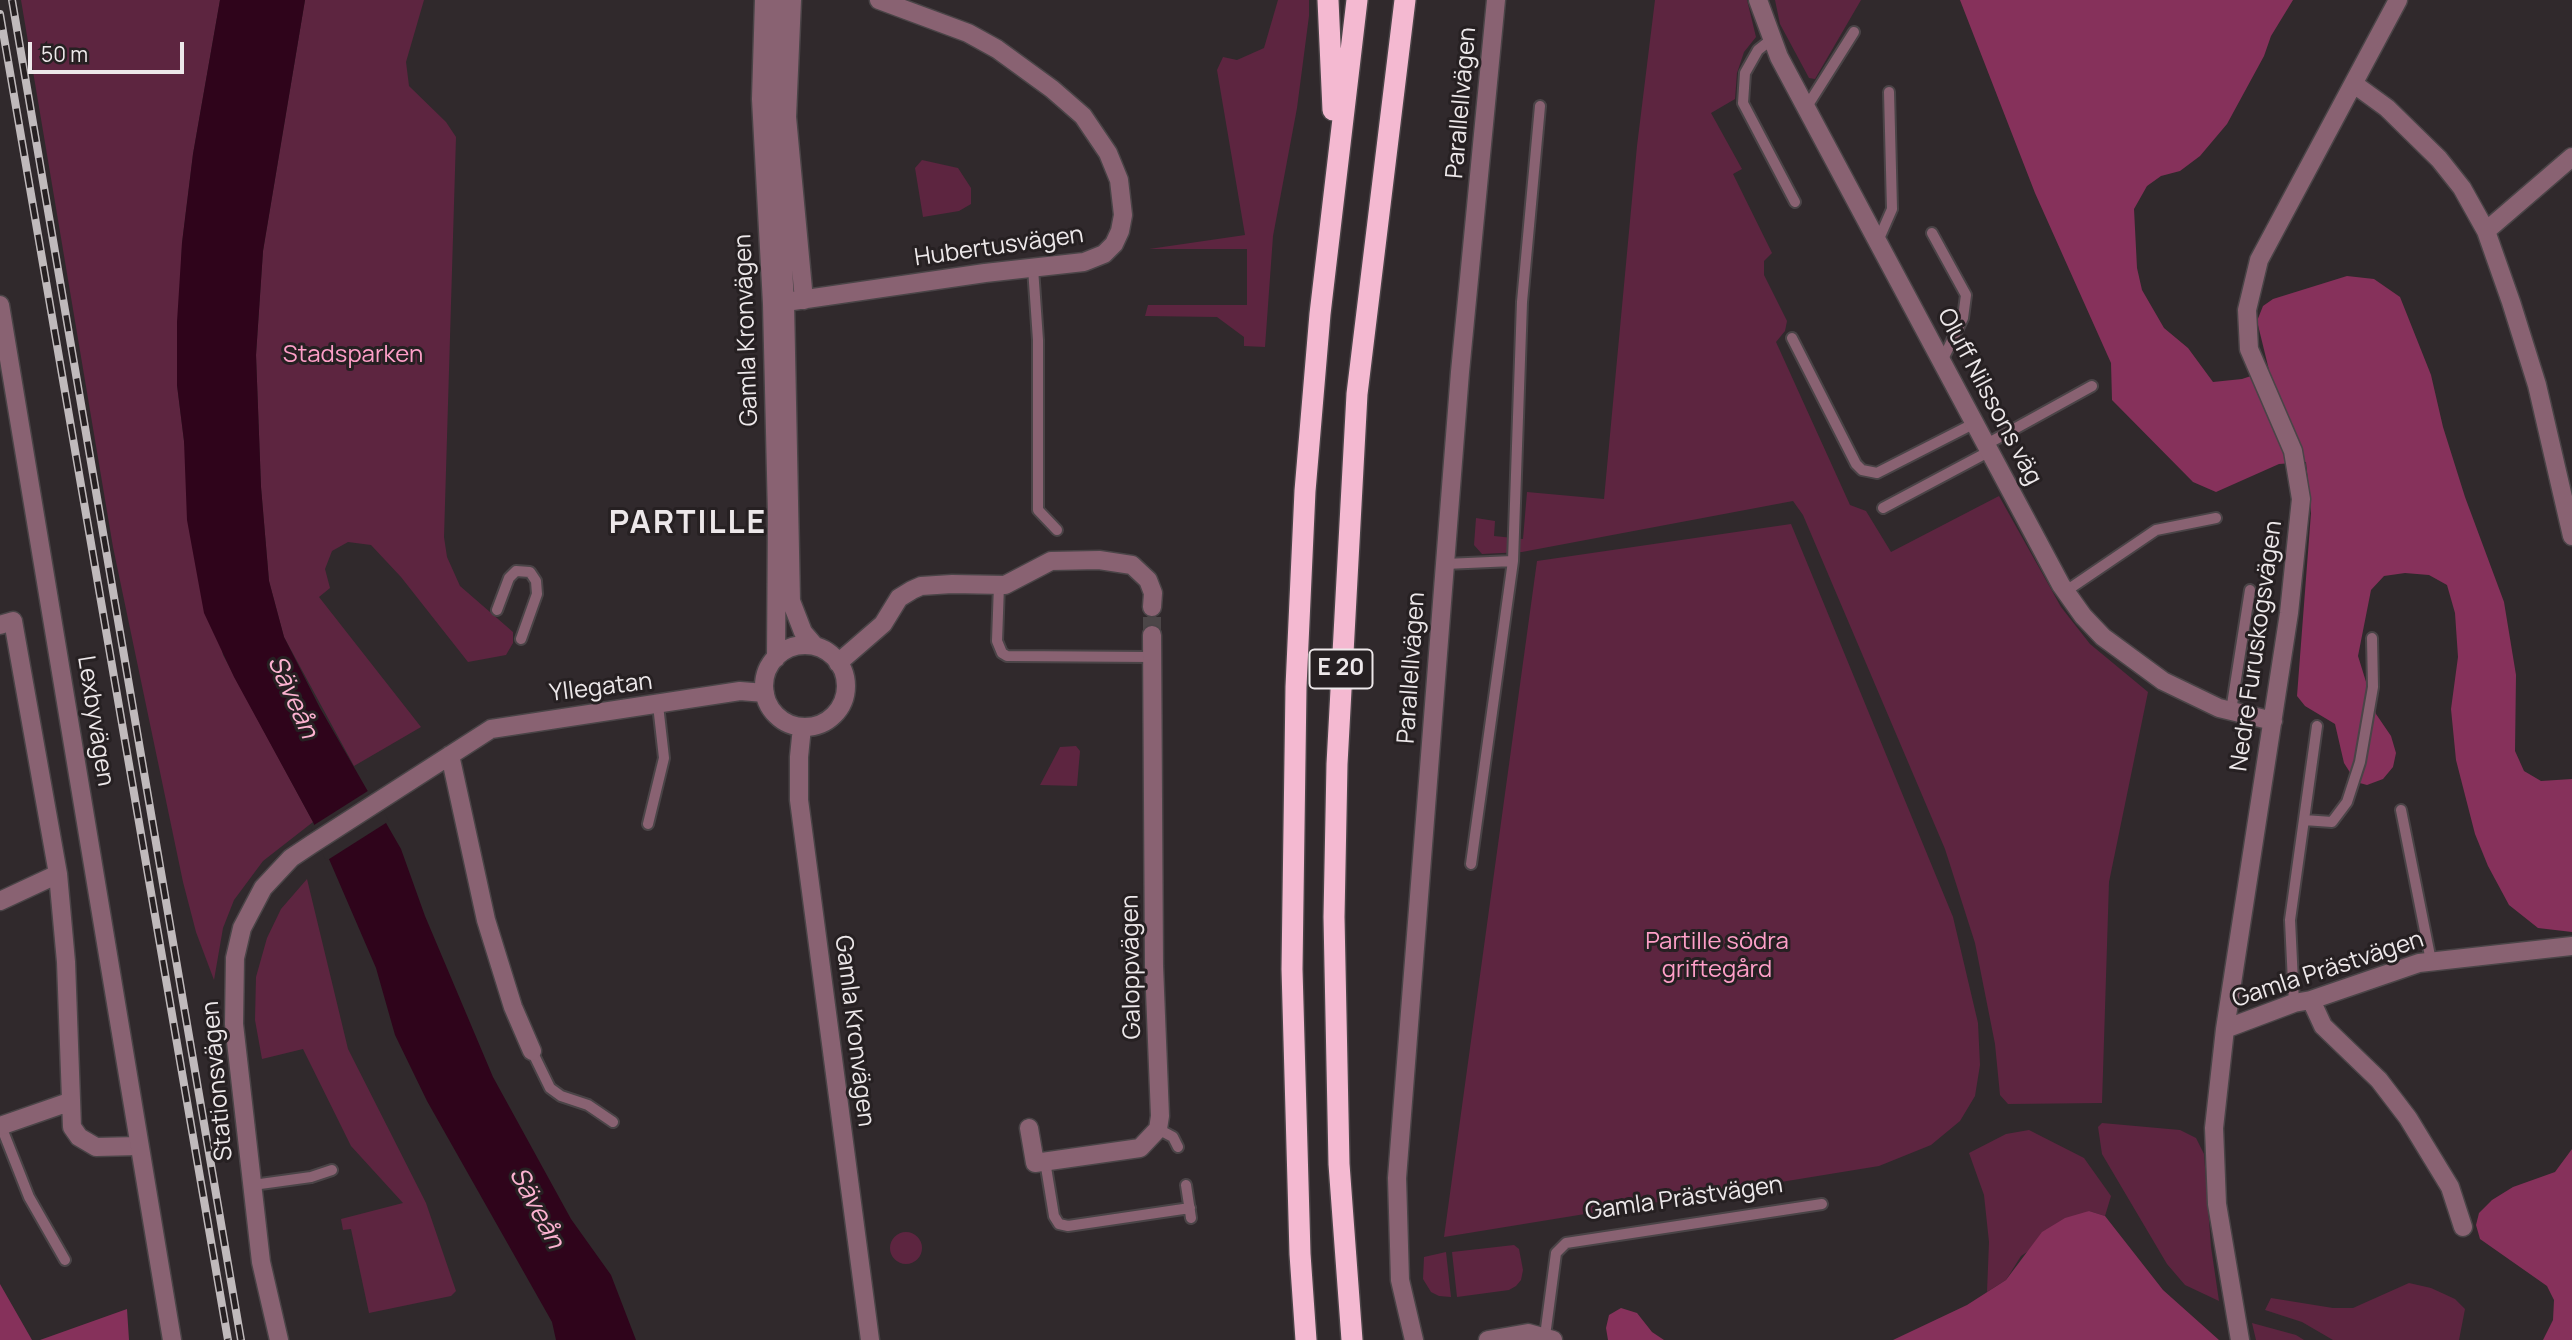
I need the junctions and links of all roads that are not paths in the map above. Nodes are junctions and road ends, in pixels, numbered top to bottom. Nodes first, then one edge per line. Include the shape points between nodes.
1 (764, 0) edge
2 (778, 0) edge
3 (792, 0) edge
4 (879, 0) edge
5 (1328, 0) edge
6 (1357, 0) edge
7 (1405, 0) edge
8 (1496, 0) edge
9 (1758, 0) edge
10 (2398, 0) edge
11 (1854, 32) dead end
12 (1772, 39) junction
13 (2354, 84) junction
14 (1889, 92) dead end
15 (1540, 106) dead end
16 (1806, 108) junction
17 (2572, 157) edge
18 (1335, 167) junction
19 (1795, 202) dead end
20 (2486, 231) junction
21 (1932, 233) dead end
22 (1878, 241) junction
23 (1032, 268) junction
24 (804, 300) junction
25 (779, 304) junction
26 (0, 305) edge
27 (1793, 338) dead end
28 (1942, 361) junction
29 (2092, 386) dead end
30 (1975, 423) junction
31 (1989, 448) junction
32 (1883, 508) dead end
33 (2216, 518) dead end
34 (1057, 530) dead end
35 (2572, 536) edge
36 (1513, 561) junction
37 (1445, 564) junction
38 (999, 584) junction
39 (2250, 590) dead end
40 (2066, 591) junction
41 (1152, 607) tunnel mouth
42 (497, 610) dead end
43 (6, 623) edge
44 (1152, 635) tunnel mouth
45 (2372, 638) dead end
46 (521, 639) dead end
47 (815, 646) junction
48 (1152, 657) junction
49 (776, 658) junction
50 (838, 663) junction
51 (765, 693) junction
52 (658, 705) junction
53 (2231, 711) junction
54 (2273, 721) junction
55 (2317, 726) dead end
56 (803, 727) junction
57 (450, 755) junction
58 (2401, 810) dead end
59 (2304, 820) junction
60 (648, 824) dead end
61 (312, 844) joint
62 (1471, 864) dead end
63 (58, 874) junction
64 (0, 901) edge
65 (2572, 946) edge
66 (2431, 961) junction
67 (2303, 1002) junction
68 (2225, 1029) junction
69 (532, 1051) joint
70 (69, 1102) junction
71 (613, 1122) dead end
72 (0, 1126) edge
73 (1029, 1128) dead end
74 (1157, 1129) junction
75 (139, 1146) junction
76 (1178, 1147) dead end
77 (1045, 1161) junction
78 (332, 1170) dead end
79 (253, 1185) junction
80 (1186, 1185) dead end
81 (1822, 1204) dead end
82 (2463, 1227) dead end
83 (65, 1260) dead end
84 (1549, 1338) edge
85 (172, 1340) edge
86 (279, 1340) edge
87 (870, 1340) edge
88 (1306, 1340) edge
89 (1352, 1340) edge
90 (1414, 1340) edge
91 (1488, 1340) edge
92 (2240, 1340) edge

1 - 25 street, Gamla Kronvägen via 761,99
2 - 25 street, Gamla Kronvägen via 774,103
3 - 24 street via 787,117
4 - 23 street, Hubertusvägen via 968,33 997,49 1083,116 1108,153 1119,180 1123,215 1114,244 1084,262
5 - 18 highway
6 - 18 highway, E 20
7 - 89 highway, E 20 via 1357,394 1337,764 1334,917 1339,1164
8 - 37 street, Parallellvägen
9 - 12 street, Oluff Nilssons väg
10 - 13 street, Nedre Furuskogsvägen
11 - 16 lane
12 - 16 street, Oluff Nilssons väg
12 - 19 lane via 1758,50 1745,73 1742,103
13 - 20 street via 2387,108 2439,159
13 - 54 street, Nedre Furuskogsvägen via 2259,260 2246,310 2249,349 2293,452 2301,499
14 - 22 lane via 1892,209
15 - 36 lane via 1522,302
16 - 22 street, Oluff Nilssons väg
17 - 20 street
18 - 88 highway, E 20 via 1305,491 1296,687 1292,983
20 - 35 street via 2537,385
21 - 28 lane via 1966,295 1963,318
22 - 28 street, Oluff Nilssons väg
23 - 24 street, Hubertusvägen
23 - 34 lane via 1038,340 1038,510
24 - 25 street, Hubertusvägen
25 - 47 street, Gamla Kronvägen via 791,601 803,632
25 - 49 street, Gamla Kronvägen
26 - 75 street, Lexbyvägen
27 - 30 lane via 1862,470 1877,473
28 - 30 street, Oluff Nilssons väg
29 - 31 lane
30 - 31 street, Oluff Nilssons väg
31 - 32 lane
31 - 40 street, Oluff Nilssons väg
33 - 40 lane via 2156,530
36 - 37 lane
36 - 62 lane
37 - 90 street, Parallellvägen via 1397,1178 1400,1280
38 - 41 street via 1015,582 1051,561 1119,562 1142,570 1153,593
38 - 48 lane via 997,641 1007,656
38 - 50 street via 912,590 899,598 883,624
39 - 53 lane
40 - 53 street, Oluff Nilssons väg via 2103,637 2133,662 2190,696
42 - 46 lane via 509,578 516,571 530,572 537,594
43 - 63 street
44 - 48 street, Galoppvägen
45 - 59 lane via 2373,687 2360,762 2347,802 2332,822
47 - 49 street via 795,647
47 - 50 street
48 - 74 street, Galoppvägen
49 - 51 street via 764,680
50 - 56 street via 844,675 843,702 825,722
51 - 52 street, Yllegatan via 740,691
51 - 56 street via 776,715
52 - 57 street, Yllegatan via 514,723 491,729
52 - 60 lane via 664,758
53 - 54 street, Oluff Nilssons väg
54 - 68 street, Nedre Furuskogsvägen
55 - 59 lane
56 - 87 street, Gamla Kronvägen via 799,800
57 - 61 street, Yllegatan
57 - 69 street via 486,920
58 - 66 lane
59 - 67 lane via 2289,932
61 - 79 street, Stationsvägen via 291,858 263,888 242,928 235,958 234,1024
63 - 64 street
63 - 70 street via 66,962
65 - 66 street, Gamla Prästvägen
66 - 67 street, Gamla Prästvägen
67 - 68 street, Gamla Prästvägen
67 - 82 street via 2379,1080 2407,1118 2450,1187
68 - 92 street, Nedre Furuskogsvägen via 2214,1164
69 - 71 lane via 551,1088
70 - 72 street
70 - 75 street via 72,1127 79,1137 96,1147
72 - 83 lane via 29,1197
73 - 77 street via 1035,1163
74 - 76 lane via 1173,1137
74 - 77 street via 1140,1148
75 - 85 street, Lexbyvägen
77 - 80 lane via 1054,1216 1059,1224 1069,1226 1191,1213
78 - 79 lane
79 - 86 street, Stationsvägen via 261,1262
81 - 84 lane, Gamla Prästvägen via 1566,1243 1556,1254
84 - 91 street via 1528,1333

